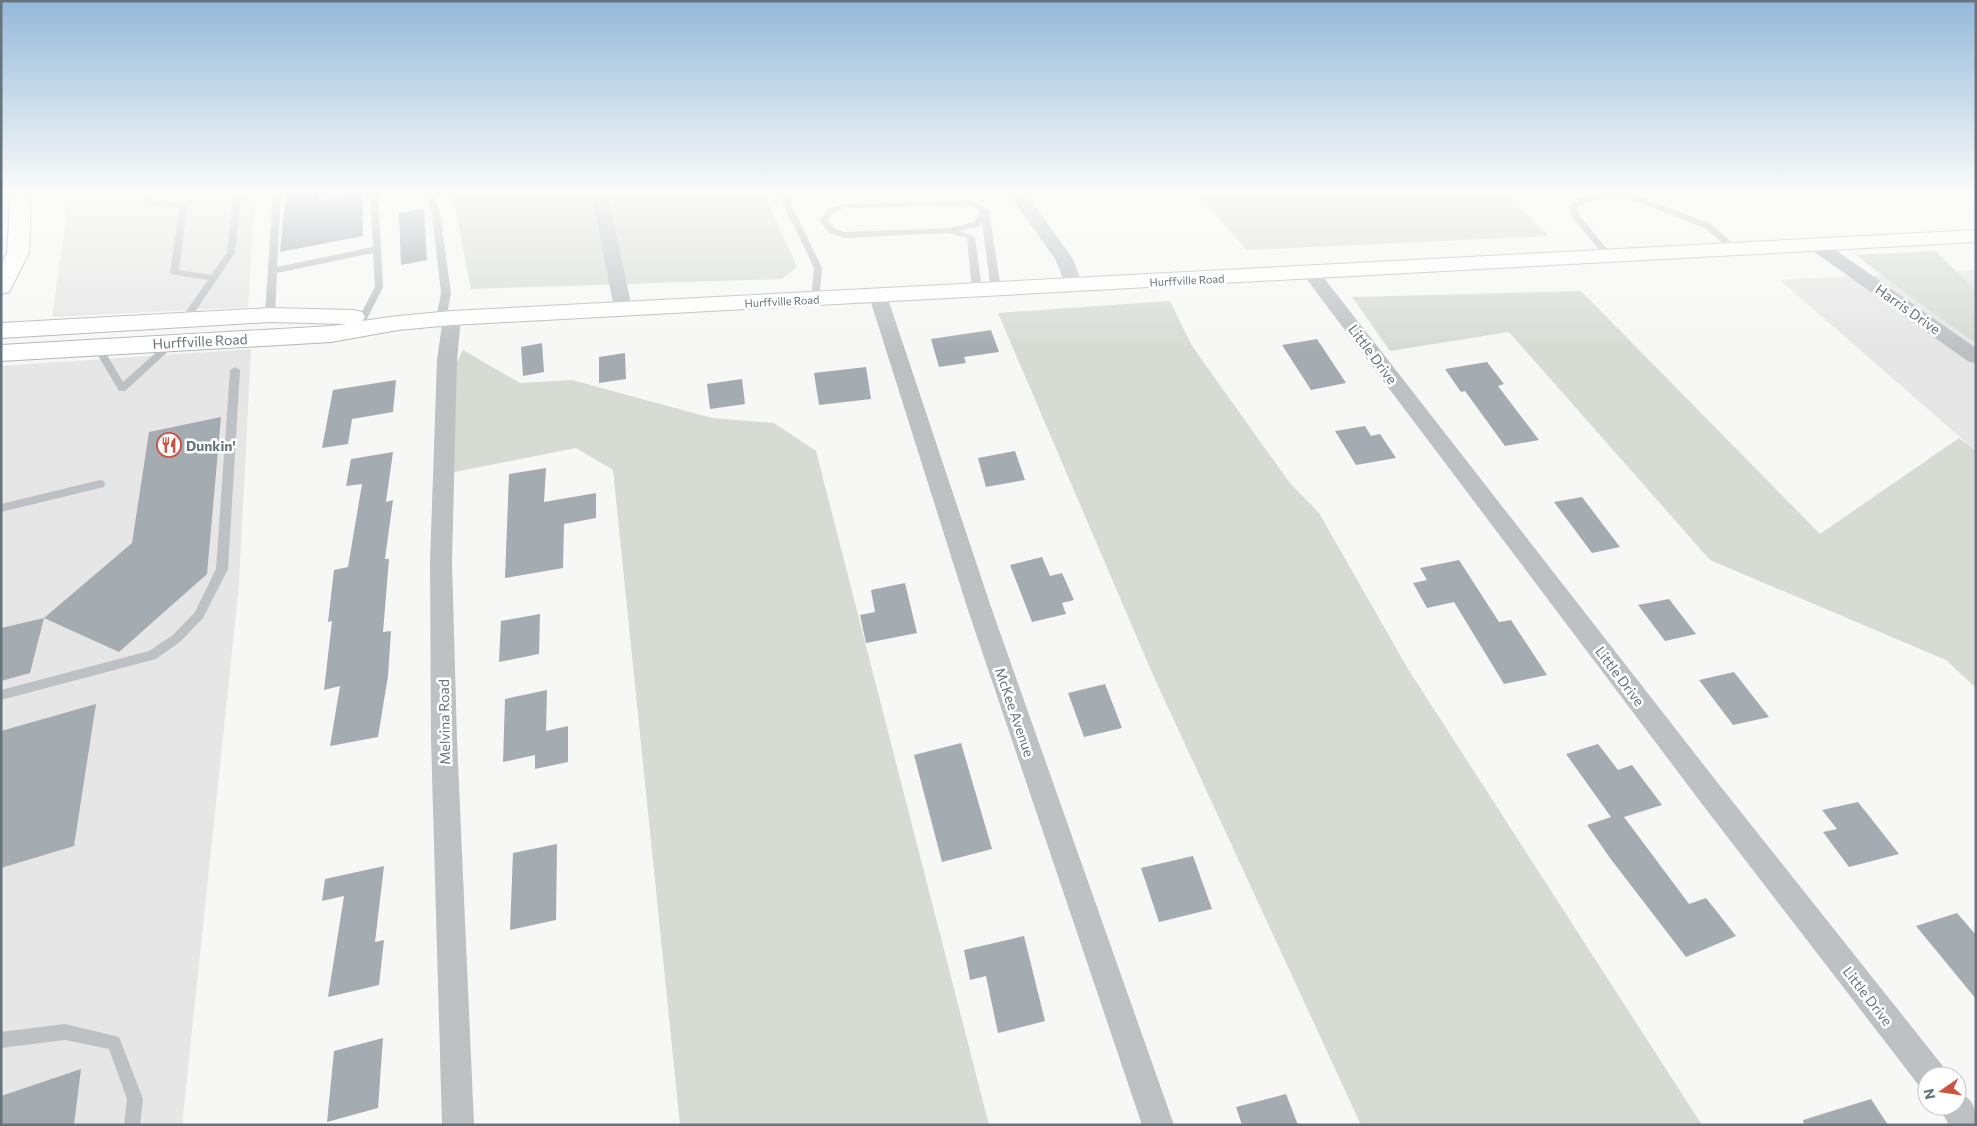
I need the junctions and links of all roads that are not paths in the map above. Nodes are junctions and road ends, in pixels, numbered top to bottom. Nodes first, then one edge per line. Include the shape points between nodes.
1 (18, 244) edge
2 (178, 244) edge
3 (232, 244) edge
4 (274, 244) edge
5 (377, 244) edge
6 (440, 244) edge
7 (610, 244) edge
8 (806, 244) edge
9 (973, 244) edge
10 (985, 244) edge
11 (1053, 244) edge
12 (1599, 244) edge
13 (1729, 244) edge
14 (1816, 244) junction
15 (1825, 244) edge
16 (377, 249) junction
17 (1735, 249) junction
18 (1609, 256) junction
19 (272, 271) junction
20 (1311, 273) junction
21 (213, 278) junction
22 (1074, 286) junction
23 (1, 287) edge
24 (986, 290) junction
25 (878, 296) junction
26 (816, 299) junction
27 (623, 308) junction
28 (270, 315) junction
29 (363, 319) junction
30 (446, 319) junction
31 (185, 320) junction
32 (398, 323) junction
33 (1, 330) edge
34 (172, 343) junction
35 (98, 347) junction
36 (1, 353) edge
37 (1976, 357) edge
38 (235, 370) dead end
39 (100, 484) dead end
40 (1, 508) edge
41 (1, 694) edge
42 (1, 1040) edge
43 (1923, 1066) edge
44 (132, 1125) edge
45 (458, 1125) edge
46 (1158, 1125) edge

1 - 23 main road via 18,253
2 - 21 lane via 174,272
3 - 21 lane via 231,253
4 - 19 lane
5 - 16 lane
6 - 30 lane
7 - 27 street
8 - 26 lane via 818,268
9 - 24 lane
10 - 24 lane
11 - 22 street via 1064,259
12 - 18 lane
13 - 17 lane
14 - 15 main road, Hurffville Road
14 - 17 main road, Hurffville Road
14 - 37 street, Harris Drive
16 - 19 lane
16 - 29 lane via 379,287
17 - 18 main road, Hurffville Road
18 - 20 main road, Hurffville Road
19 - 28 lane
20 - 22 main road, Hurffville Road
20 - 43 street, Little Drive
21 - 31 lane
22 - 24 main road, Hurffville Road
24 - 25 main road, Hurffville Road
25 - 26 main road, Hurffville Road
25 - 46 street, McKee Avenue via 978,607
26 - 27 main road, Hurffville Road
27 - 30 main road, Hurffville Road
28 - 29 main road, Hurffville Road
28 - 31 main road, Hurffville Road
29 - 32 main road, Hurffville Road
30 - 32 main road, Hurffville Road
30 - 45 street, Melvina Road via 441,562
31 - 33 main road, Hurffville Road
32 - 34 main road, Hurffville Road via 331,334
34 - 35 main road, Hurffville Road
34 - 35 lane via 122,389
35 - 36 main road, Hurffville Road
38 - 41 lane via 222,569 199,615 177,638 152,655
39 - 40 lane
42 - 44 lane via 65,1032 114,1042 135,1099

